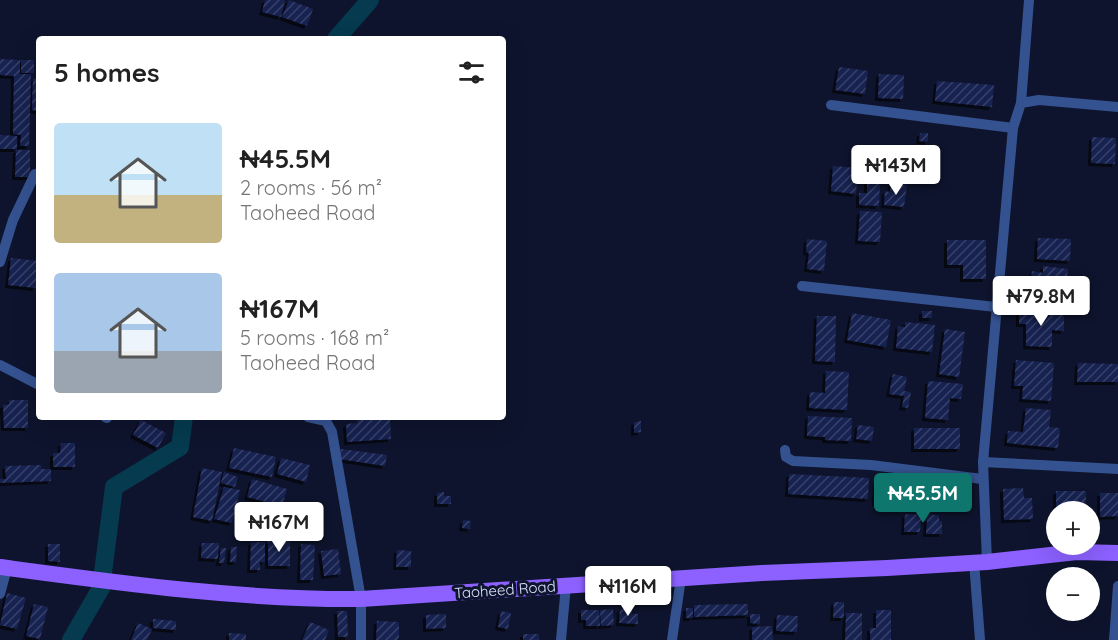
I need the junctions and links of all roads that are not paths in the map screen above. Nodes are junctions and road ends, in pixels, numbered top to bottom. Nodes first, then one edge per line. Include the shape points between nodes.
1 (1029, 0) edge
2 (1021, 103) junction
3 (831, 105) dead end
4 (1118, 108) edge
5 (1013, 128) junction
6 (35, 174) dead end
7 (0, 262) edge
8 (802, 286) dead end
9 (996, 307) junction
10 (0, 365) edge
11 (36, 383) edge
12 (322, 420) edge
13 (784, 450) dead end
14 (983, 462) junction
15 (1118, 469) edge
16 (982, 479) junction
17 (1118, 553) edge
18 (980, 562) junction
19 (3, 568) edge
20 (681, 578) junction
21 (566, 585) junction
22 (1118, 586) edge
23 (0, 594) edge
24 (360, 599) junction
25 (361, 640) edge
26 (561, 640) edge
27 (672, 640) edge
28 (980, 640) edge
29 (1114, 640) edge

1 - 2 street
2 - 4 street via 1039,100
2 - 5 street
3 - 5 street
5 - 9 street
6 - 7 street via 13,220
8 - 9 street
9 - 14 street
10 - 11 street
12 - 24 street via 332,432
13 - 16 street via 786,457 794,461 871,465
14 - 15 street
14 - 16 street
16 - 18 street
17 - 18 main road, Taoheed Road via 1077,552
18 - 20 main road, Taoheed Road
18 - 28 street
19 - 23 street
19 - 24 main road, Taoheed Road via 306,600
20 - 21 main road, Taoheed Road
20 - 27 street
21 - 24 main road, Taoheed Road
21 - 26 street
22 - 29 street
24 - 25 street

